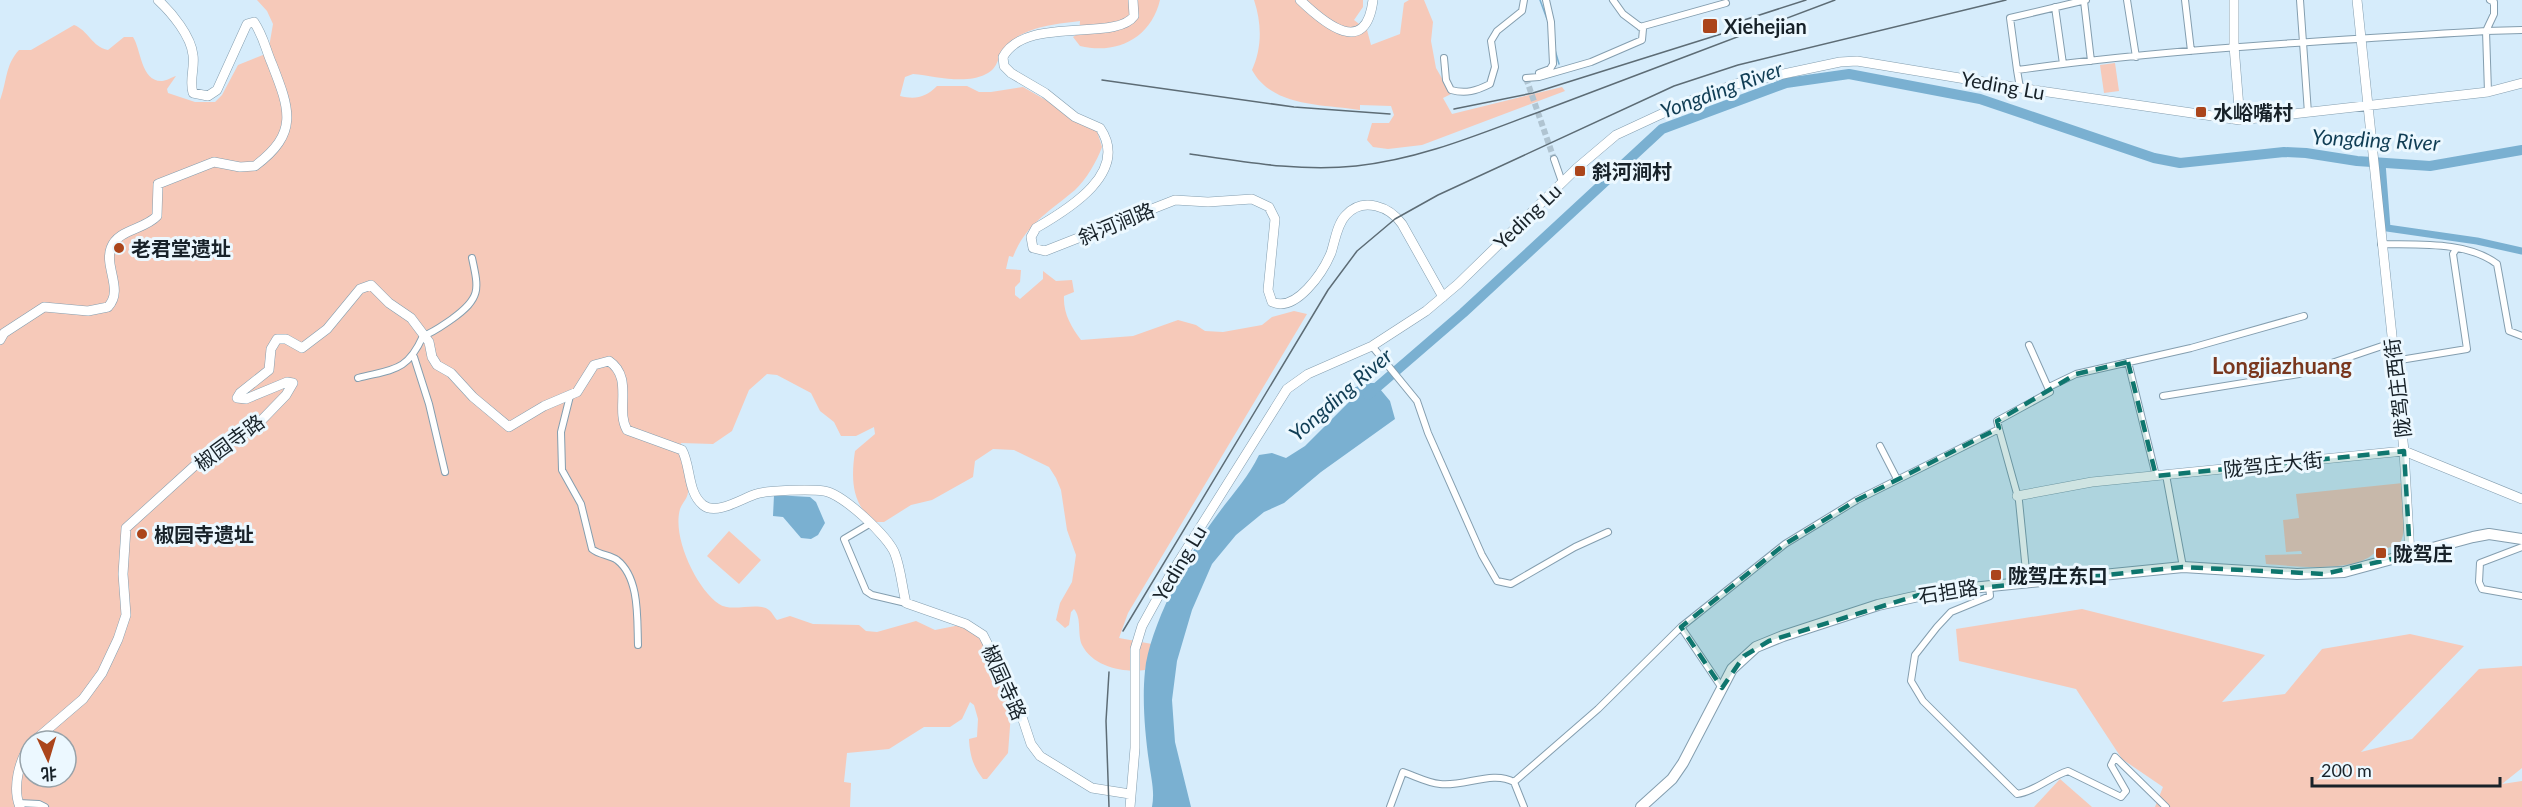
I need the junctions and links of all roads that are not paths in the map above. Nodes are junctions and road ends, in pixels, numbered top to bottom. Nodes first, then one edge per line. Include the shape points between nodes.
1 (158, 0) edge
2 (1133, 0) edge
3 (1300, 0) edge
4 (1373, 0) edge
5 (1524, 0) edge
6 (1546, 0) edge
7 (1612, 0) edge
8 (2085, 0) edge
9 (2127, 0) edge
10 (2185, 0) edge
11 (2234, 0) edge
12 (2300, 0) edge
13 (2357, 0) edge
14 (2490, 0) edge
15 (1726, 3) dead end
16 (2055, 7) junction
17 (1640, 27) junction
18 (2522, 30) edge
19 (2486, 31) junction
20 (2359, 39) junction
21 (2302, 43) junction
22 (2234, 46) junction
23 (2191, 51) junction
24 (2136, 57) junction
25 (1444, 58) dead end
26 (2091, 61) junction
27 (2063, 64) junction
28 (2017, 70) junction
29 (2522, 83) edge
30 (2020, 88) junction
31 (2488, 92) junction
32 (2368, 109) junction
33 (2308, 113) junction
34 (2240, 120) junction
35 (1554, 159) tunnel mouth
36 (1562, 182) junction
37 (2380, 244) junction
38 (2456, 249) junction
39 (472, 258) dead end
40 (1443, 297) junction
41 (2304, 316) dead end
42 (423, 336) junction
43 (2522, 336) edge
44 (0, 340) edge
45 (2391, 343) junction
46 (2029, 345) dead end
47 (1372, 346) junction
48 (414, 357) junction
49 (2393, 361) junction
50 (2128, 362) junction
51 (358, 378) dead end
52 (2049, 387) junction
53 (570, 396) junction
54 (2163, 396) dead end
55 (1999, 429) junction
56 (1880, 446) dead end
57 (2404, 451) junction
58 (445, 472) dead end
59 (2166, 475) junction
60 (2156, 476) junction
61 (1897, 479) junction
62 (2017, 496) junction
63 (2522, 499) edge
64 (871, 523) junction
65 (1608, 532) dead end
66 (2522, 539) edge
67 (2522, 547) edge
68 (2410, 555) junction
69 (2183, 567) junction
70 (2027, 581) junction
71 (1989, 585) junction
72 (2522, 596) edge
73 (906, 603) junction
74 (1681, 627) junction
75 (638, 645) dead end
76 (1722, 688) junction
77 (48, 729) edge
78 (1514, 782) junction
79 (19, 789) edge
80 (1131, 794) junction
81 (19, 805) edge
82 (45, 807) edge
83 (1130, 807) edge
84 (1390, 807) edge
85 (1524, 807) edge
86 (1641, 807) edge
87 (2166, 807) edge

1 - 44 street via 177,20 193,55 194,93 208,96 217,90 248,24 254,22 265,38 282,87 288,126 284,136 255,166 240,168 214,162 158,184 157,216 118,237 111,247 115,297 108,307 88,311 44,308 4,333
2 - 40 street, 斜河涧路 via 1134,16 1124,25 1032,36 1012,45 1003,57 1004,66 1011,73 1046,93 1075,117 1100,128 1110,151 1107,163 1087,194 1036,228 1030,237 1033,248 1045,251 1175,200 1252,199 1273,212 1276,233 1268,290 1272,302 1283,304 1296,299 1314,280 1330,256 1346,215 1361,206 1378,206 1402,224
3 - 4 street via 1322,21 1345,31 1364,28
5 - 25 street via 1522,11 1491,40 1495,67 1490,84 1462,93 1451,90
6 - 17 street via 1553,46 1550,69 1528,77 1591,62 1642,40
7 - 17 street
8 - 16 street
8 - 26 street
9 - 24 street
10 - 23 street
11 - 22 street
12 - 21 street
13 - 20 street, 陇驾庄西街
14 - 19 street via 2494,2 2494,14
15 - 17 street
16 - 27 street
16 - 28 street via 2010,18
18 - 19 street
19 - 20 street
19 - 31 street
20 - 21 street
20 - 32 street, 陇驾庄西街
21 - 22 street
21 - 33 street
22 - 23 street
22 - 34 street
23 - 24 street
24 - 26 street
26 - 27 street
27 - 28 street
28 - 30 street
29 - 31 street, Yeding Lu
30 - 34 street, Yeding Lu
30 - 36 street, Yeding Lu via 1873,62 1840,62 1736,84 1633,125 1600,147
31 - 32 street, Yeding Lu
32 - 33 street, Yeding Lu
32 - 37 street, 陇驾庄西街
33 - 34 street, Yeding Lu
35 - 36 street
36 - 40 street, Yeding Lu
37 - 38 street
37 - 45 street, 陇驾庄西街
38 - 43 street via 2482,253 2497,264 2506,322 2510,331
38 - 49 street via 2453,254 2467,349
39 - 42 street via 478,285 472,302
40 - 47 street, Yeding Lu
41 - 50 street
42 - 48 street
42 - 53 street, 椒园寺路 via 437,365 452,373 509,427
42 - 77 street, 椒园寺路 via 411,318 389,303 377,288 365,285 310,344 302,348 286,339 277,339 271,349 269,370 237,398 246,399 287,382 292,386 255,427 202,459 126,528 126,615 118,639 102,673 83,699
45 - 49 street, 陇驾庄西街
45 - 54 street via 2299,374
46 - 52 street
47 - 65 street via 1417,401 1477,545 1497,581 1511,584
47 - 80 street, Yeding Lu via 1308,374 1287,389 1142,626 1136,650
48 - 51 street via 389,371
48 - 58 street
49 - 57 street, 陇驾庄西街
50 - 52 street via 2076,374
50 - 60 street
52 - 55 street via 2050,392 1997,421
53 - 64 street, 椒园寺路 via 577,392 594,365 603,361 613,363 624,387 622,416 627,430 682,450 696,495 709,508 764,492 826,491
53 - 75 street via 561,432 562,470 581,504 592,549 615,558 625,568 636,599
55 - 61 street
55 - 62 street
56 - 61 street
57 - 59 street, 陇驾庄大街
57 - 63 street, 陇驾庄大街
57 - 68 street, 陇驾庄西街
59 - 60 street, 陇驾庄大街
59 - 69 street
60 - 62 street, 陇驾庄大街 via 2092,482
61 - 74 street via 1785,544
62 - 70 street via 2025,538
64 - 73 street, 椒园寺路 via 885,535 895,552
64 - 73 street via 844,539 866,591
66 - 68 main road, 石担路 via 2489,534
67 - 72 street via 2480,563 2479,582 2482,589 2491,592
68 - 69 main road, 石担路 via 2324,574
69 - 70 main road, 石担路
70 - 71 main road, 石担路
71 - 76 main road, 石担路 via 1902,599 1769,641 1744,656
71 - 87 street via 1990,596 1951,612 1915,655 1911,681 1923,701 2017,794 2068,771 2121,797 2126,791 2111,765 2115,757
73 - 80 street, 椒园寺路 via 966,624 983,635 1017,702 1031,744 1040,756 1092,788
74 - 76 street
74 - 78 street via 1598,709
76 - 86 main road, 石担路 via 1683,763 1672,779
78 - 84 street via 1504,776 1439,784 1403,772
78 - 85 street
79 - 81 street
80 - 83 street, Yeding Lu
81 - 82 street

